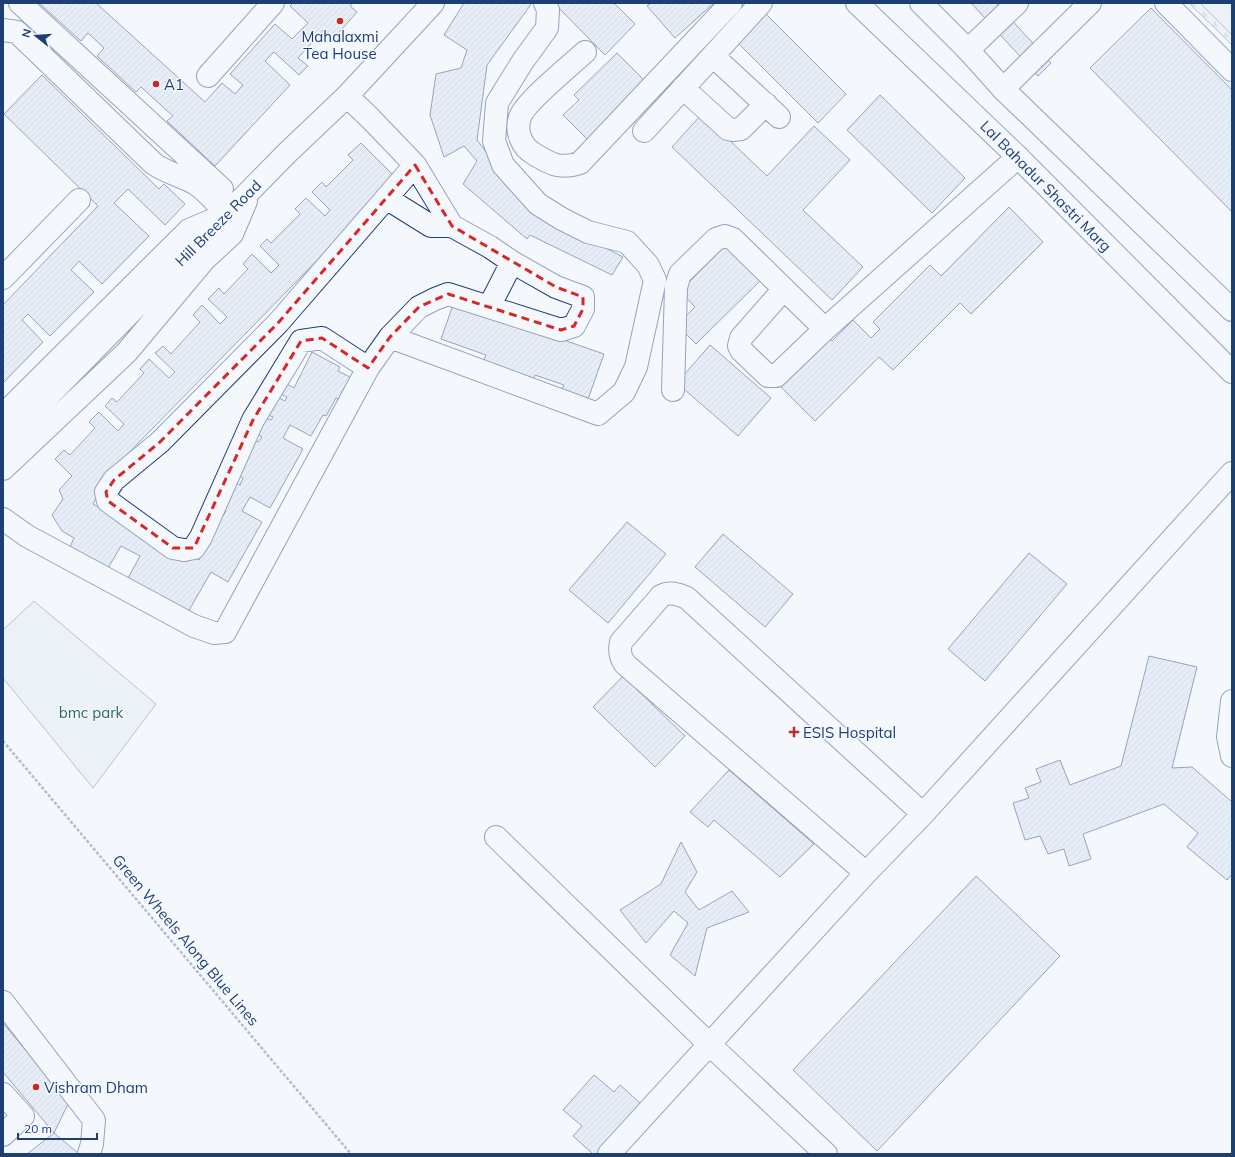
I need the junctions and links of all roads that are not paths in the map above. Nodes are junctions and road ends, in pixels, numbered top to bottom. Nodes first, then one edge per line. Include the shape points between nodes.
1 (20, 3) edge
2 (273, 3) edge
3 (433, 3) edge
4 (545, 3) edge
5 (731, 3) edge
6 (761, 3) edge
7 (857, 3) edge
8 (921, 3) edge
9 (1017, 3) edge
10 (1090, 3) edge
11 (1166, 3) edge
12 (3, 30) edge
13 (968, 50) junction
14 (585, 52) dead end
15 (713, 56) junction
16 (1232, 70) edge
17 (208, 76) dead end
18 (683, 88) junction
19 (1003, 89) junction
20 (346, 96) junction
21 (644, 131) dead end
22 (1018, 157) junction
23 (415, 165) junction
24 (386, 198) junction
25 (79, 200) dead end
26 (238, 203) junction
27 (452, 226) junction
28 (512, 262) junction
29 (3, 278) edge
30 (784, 289) junction
31 (489, 307) junction
32 (1232, 310) edge
33 (278, 323) junction
34 (824, 329) junction
35 (390, 337) junction
36 (301, 341) junction
37 (368, 368) junction
38 (1232, 372) edge
39 (673, 390) dead end
40 (3, 415) edge
41 (3, 442) edge
42 (3, 469) edge
43 (1232, 473) edge
44 (3, 519) edge
45 (1232, 701) edge
46 (1232, 756) edge
47 (923, 814) junction
48 (496, 837) dead end
49 (866, 873) junction
50 (3, 1002) edge
51 (709, 1044) junction
52 (3, 1094) edge
53 (3, 1135) edge
54 (89, 1154) edge
55 (609, 1154) edge
56 (826, 1154) edge

1 - 26 street
2 - 17 street
3 - 20 street, Hill Breeze Road
4 - 35 street via 548,10 547,28 497,103 494,141 503,165 538,204 588,232 627,242 648,265 655,280 636,367 624,392 598,414
5 - 14 street via 580,163 567,166 550,164 529,151 518,135 520,117 528,104
6 - 15 street
7 - 22 street, Lal Bahadur Shastri Marg
8 - 13 street
9 - 13 street
10 - 19 street
11 - 16 street
12 - 26 street via 16,32 154,164 196,184 207,193
13 - 19 street
15 - 18 street
15 - 18 street via 773,111 741,129 728,129
18 - 21 street
19 - 32 street
20 - 23 street
20 - 26 street, Hill Breeze Road
22 - 34 street
22 - 38 street, Lal Bahadur Shastri Marg
23 - 24 street
23 - 27 street
24 - 27 street via 431,226
24 - 33 street
25 - 29 street
26 - 40 street via 190,230
26 - 41 street, Hill Breeze Road
26 - 42 street via 232,234 204,260 127,352
27 - 28 street
28 - 31 street
28 - 31 street via 556,287 583,297 583,309 574,326 561,330
30 - 34 street
30 - 34 street via 741,338 739,346 764,373 776,376
30 - 39 street via 733,239 726,236 716,239 680,274 676,286
31 - 35 street via 448,294 419,307
33 - 36 street
33 - 36 street via 160,442 114,480 106,492 108,501 173,548 194,548 253,420
35 - 37 street
36 - 37 street via 322,338
37 - 44 street via 225,632 214,633 194,626 27,536
43 - 47 street
45 - 46 street via 1228,737
47 - 49 street
47 - 49 street via 687,598 676,593 665,593 661,596 621,642 620,657
48 - 51 street
49 - 51 street
50 - 54 street via 94,1120
51 - 55 street
51 - 56 street
52 - 53 street via 23,1116

